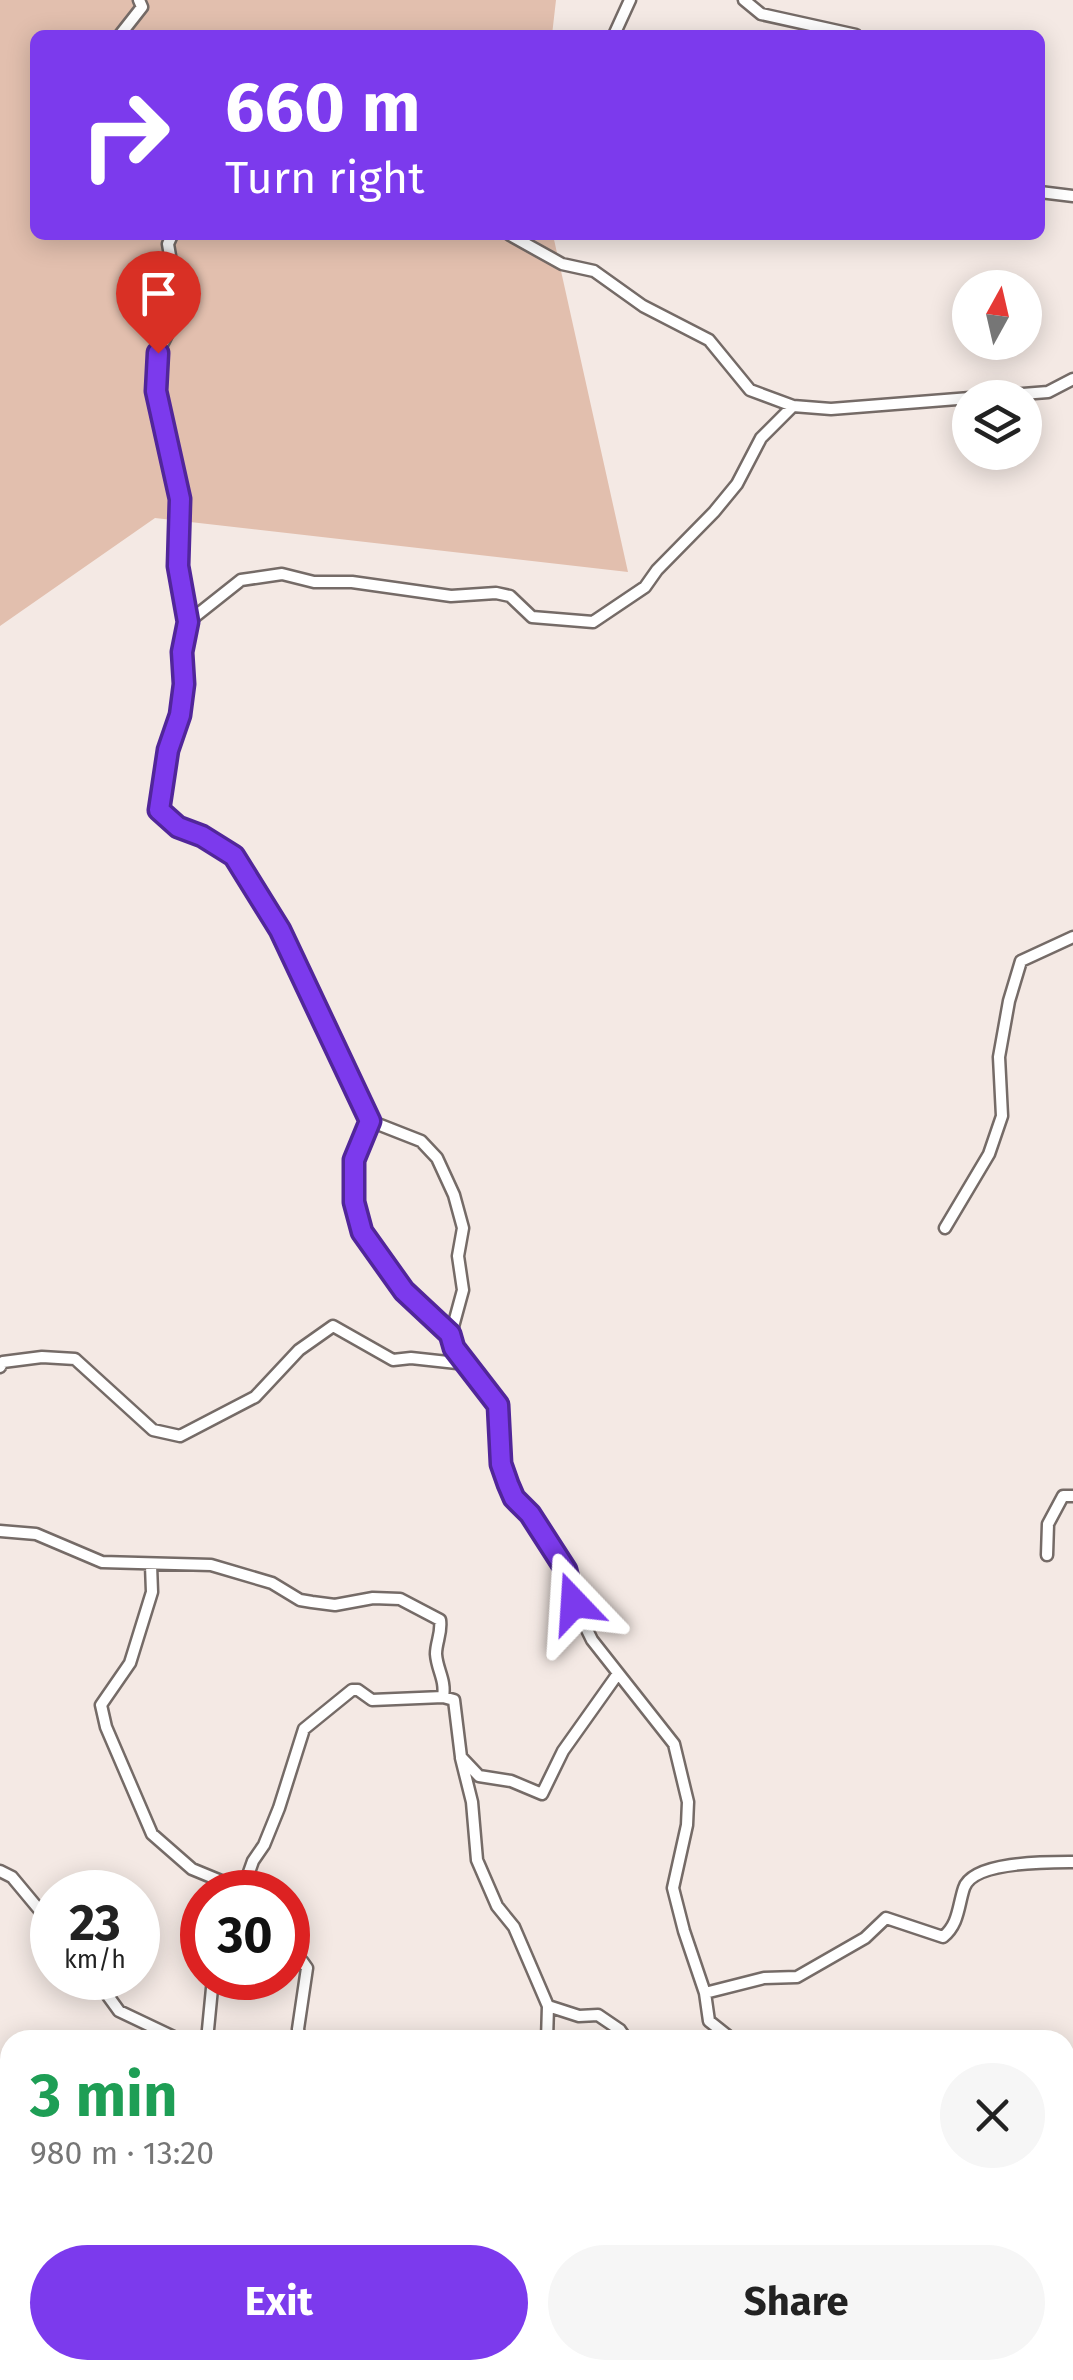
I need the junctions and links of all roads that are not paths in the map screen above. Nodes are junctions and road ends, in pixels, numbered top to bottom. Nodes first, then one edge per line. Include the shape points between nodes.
1 (138, 0) edge
2 (630, 0) edge
3 (744, 0) edge
4 (796, 24) junction
5 (124, 30) edge
6 (616, 30) edge
7 (801, 30) edge
8 (829, 30) edge
9 (1045, 193) edge
10 (1073, 196) edge
11 (170, 240) edge
12 (519, 240) edge
13 (1073, 380) edge
14 (1042, 392) edge
15 (952, 399) edge
16 (793, 406) junction
17 (188, 622) junction
18 (1073, 937) edge
19 (370, 1121) junction
20 (945, 1228) dead end
21 (450, 1334) junction
22 (466, 1364) junction
23 (0, 1367) edge
24 (1073, 1496) edge
25 (0, 1530) edge
26 (1047, 1555) dead end
27 (151, 1565) junction
28 (617, 1675) junction
29 (443, 1697) junction
30 (461, 1757) junction
31 (1073, 1862) edge
32 (192, 1870) edge
33 (251, 1870) edge
34 (0, 1871) edge
35 (30, 1898) edge
36 (705, 1993) junction
37 (111, 2000) edge
38 (210, 2000) edge
39 (301, 2000) edge
40 (548, 2006) junction
41 (158, 2030) edge
42 (208, 2030) edge
43 (298, 2030) edge
44 (547, 2030) edge
45 (620, 2030) edge
46 (720, 2030) edge

1 - 5 street via 142,7
2 - 6 street
3 - 4 street via 761,14
4 - 7 street
4 - 8 street
9 - 10 street
11 - 17 street via 174,279 166,298 172,325 158,353 156,391 180,499 178,566
12 - 16 street via 562,264 594,271 708,340 750,390
13 - 14 street
15 - 16 street
16 - 17 street via 762,438 737,484 645,587 593,622 532,618 510,596 496,593 450,596 282,574 241,580
17 - 19 street via 180,715 159,810 234,856 280,930
18 - 20 street via 1021,961 999,1057 1002,1116 989,1154
19 - 21 street via 354,1160 362,1232 404,1291
19 - 21 street via 421,1140 438,1158 454,1194 463,1228 463,1290
21 - 22 street
22 - 23 street via 392,1360 333,1326 299,1350 255,1397 180,1436 153,1430 75,1360 42,1357
22 - 28 street via 498,1405 501,1464 514,1498 566,1570 574,1603
24 - 26 street via 1064,1496 1048,1524
25 - 27 street via 36,1534 102,1562
27 - 29 street via 210,1565 312,1602 400,1599 440,1620 436,1652 446,1682
27 - 32 street via 152,1592 130,1663 101,1705 152,1834
28 - 30 street via 542,1794 479,1776
28 - 36 street via 674,1744 688,1802 673,1888
29 - 30 street via 454,1700
29 - 33 street via 372,1700 352,1690 304,1729
30 - 40 street via 477,1860
31 - 36 street via 1010,1864 976,1874 964,1884 956,1918 943,1937 886,1918 865,1938 797,1977
34 - 35 street
36 - 46 street via 709,2021
37 - 41 street via 119,2012
38 - 42 street
39 - 43 street
40 - 44 street
40 - 45 street via 598,2014

